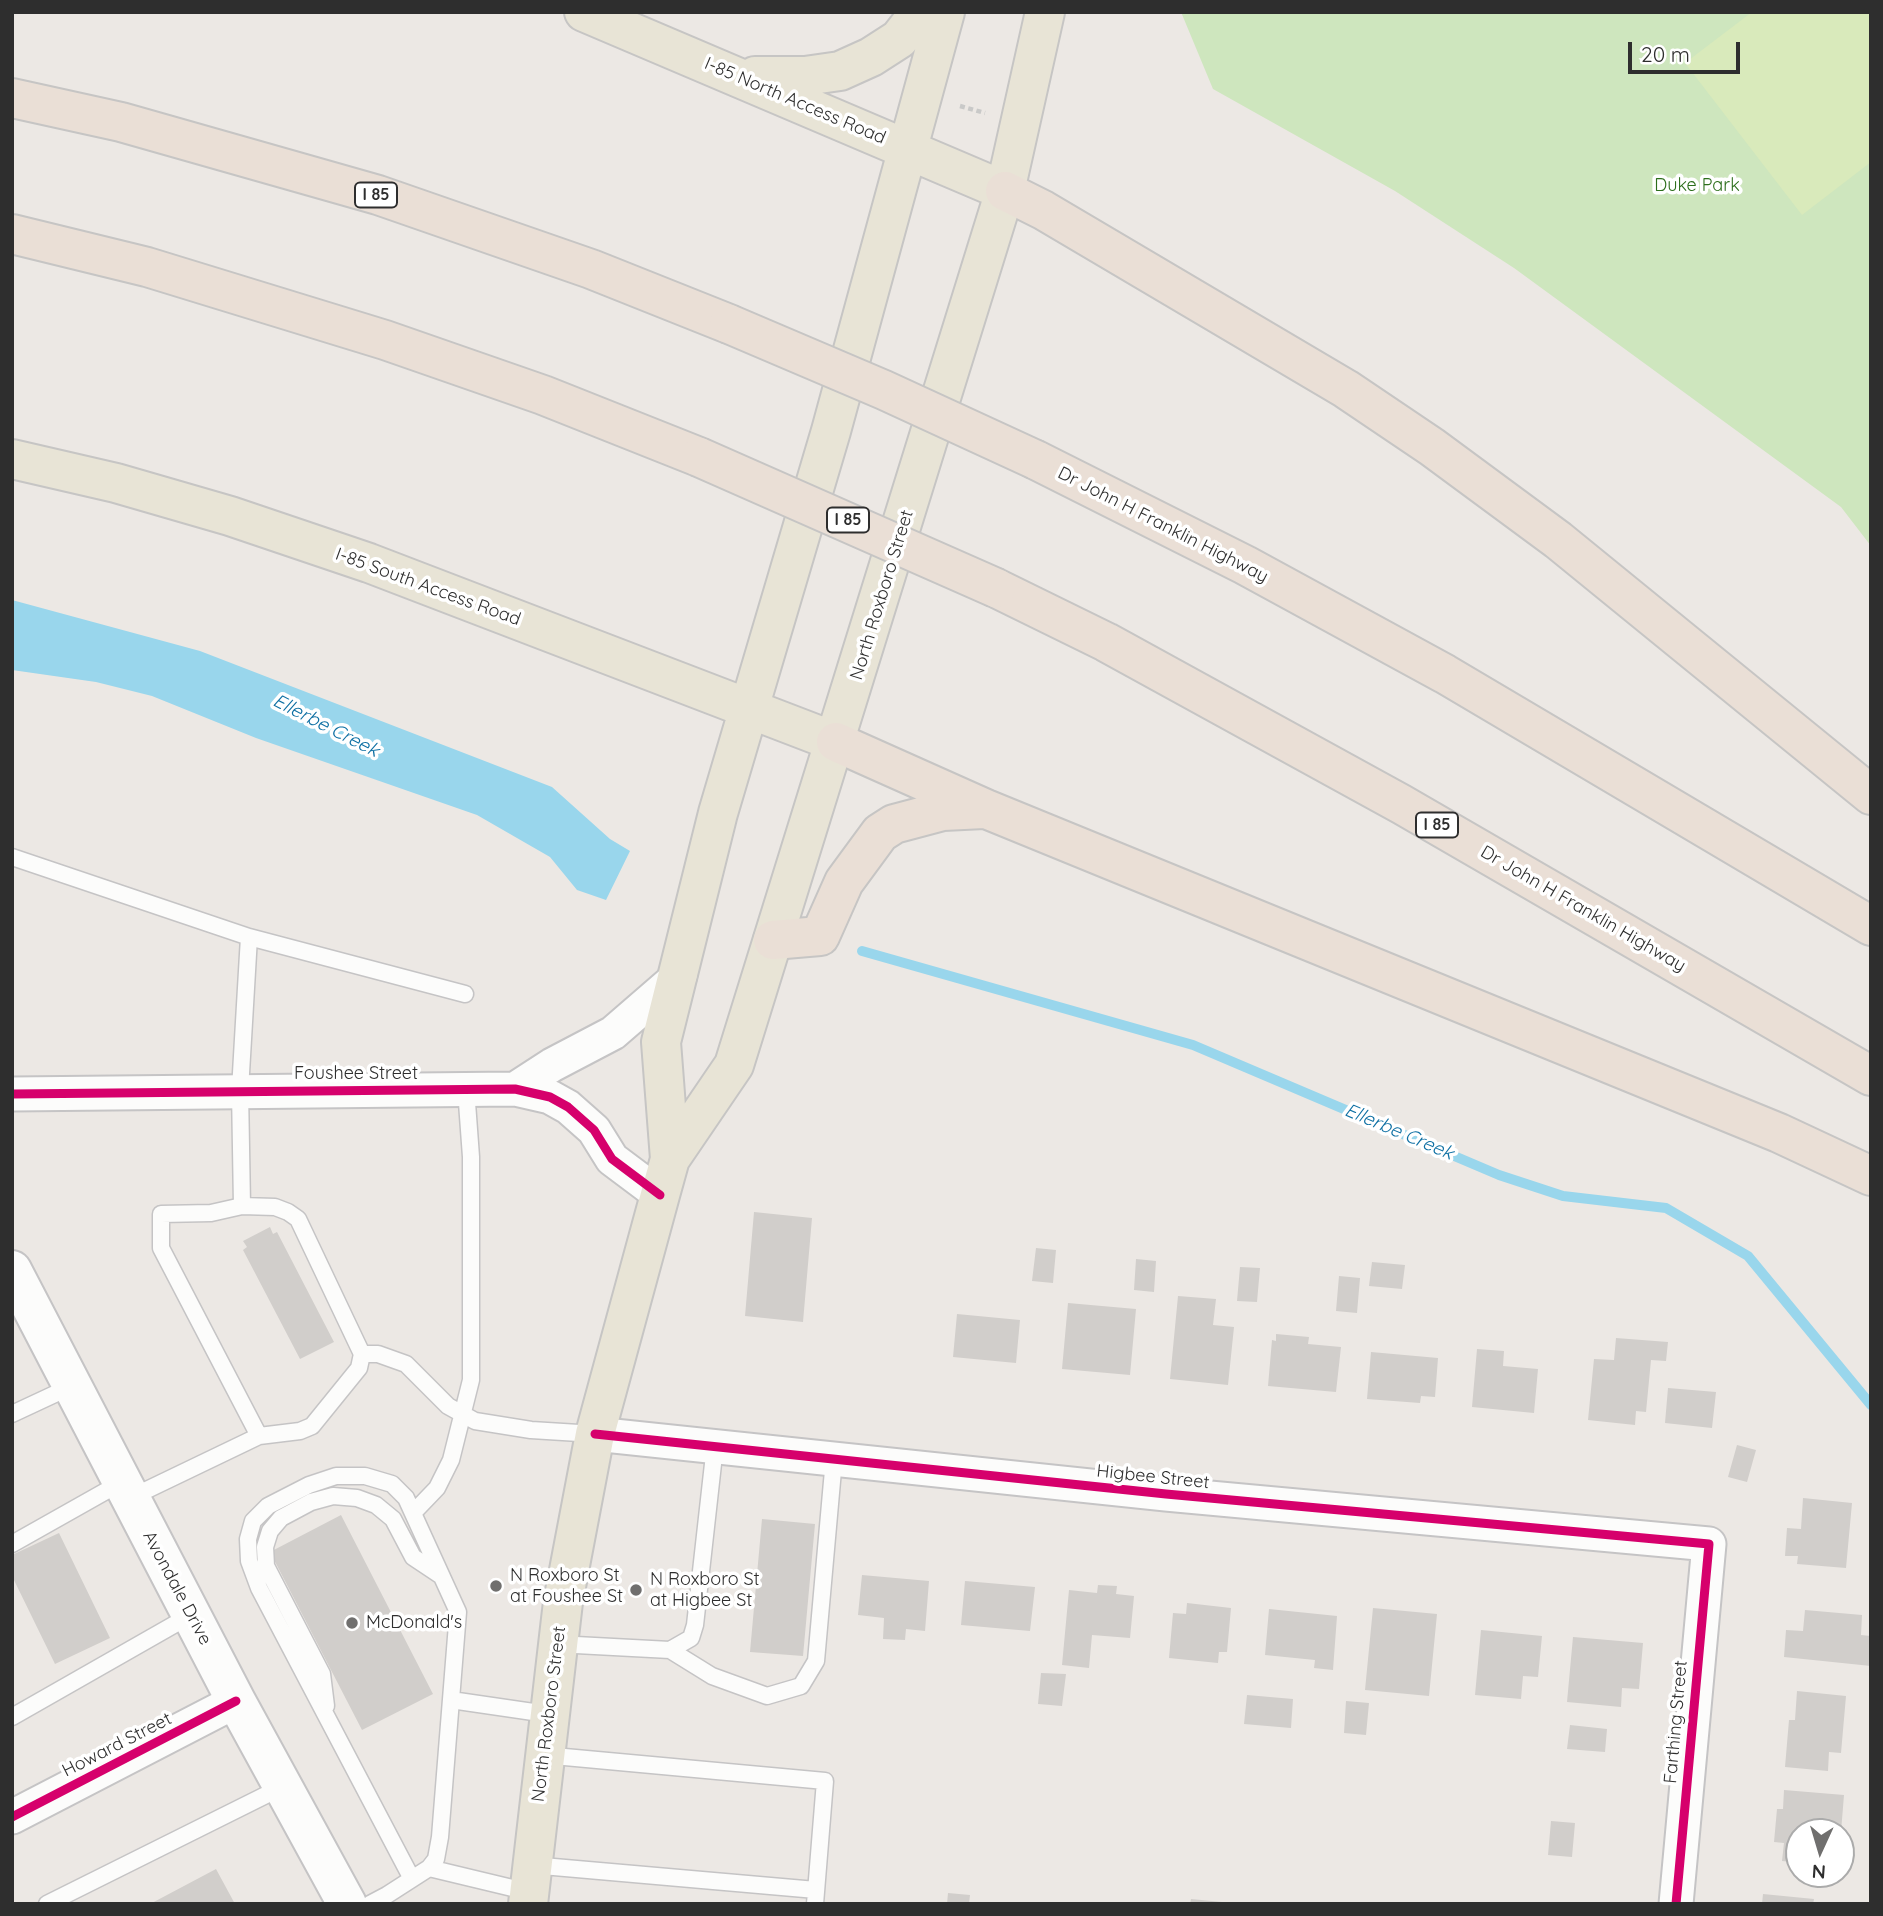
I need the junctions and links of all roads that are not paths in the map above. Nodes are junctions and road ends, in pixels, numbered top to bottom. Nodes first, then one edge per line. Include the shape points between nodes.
1 (584, 12) edge
2 (920, 12) edge
3 (945, 12) edge
4 (1045, 12) edge
5 (737, 75) junction
6 (12, 98) edge
7 (907, 148) junction
8 (1005, 191) junction
9 (12, 234) edge
10 (12, 458) edge
11 (748, 708) junction
12 (836, 742) junction
13 (1871, 795) edge
14 (986, 809) junction
15 (12, 857) edge
16 (1871, 926) edge
17 (249, 937) junction
18 (773, 940) junction
19 (680, 975) junction
20 (465, 995) dead end
21 (1871, 1076) edge
22 (466, 1089) junction
23 (516, 1089) junction
24 (240, 1090) junction
25 (12, 1094) edge
26 (670, 1159) junction
27 (1871, 1176) edge
28 (660, 1195) junction
29 (242, 1206) junction
30 (12, 1270) edge
31 (362, 1354) junction
32 (72, 1386) junction
33 (12, 1414) edge
34 (463, 1417) junction
35 (596, 1434) junction
36 (259, 1436) junction
37 (715, 1446) junction
38 (834, 1459) junction
39 (126, 1490) junction
40 (413, 1513) junction
41 (12, 1544) edge
42 (1709, 1544) joint
43 (442, 1577) junction
44 (191, 1615) junction
45 (557, 1644) junction
46 (670, 1650) junction
47 (451, 1700) junction
48 (236, 1701) junction
49 (547, 1714) junction
50 (12, 1717) edge
51 (328, 1719) junction
52 (543, 1755) junction
53 (282, 1787) junction
54 (12, 1817) edge
55 (429, 1868) junction
56 (412, 1879) junction
57 (529, 1887) edge
58 (816, 1897) edge
59 (47, 1904) edge
60 (347, 1904) edge
61 (370, 1904) edge
62 (1676, 1904) edge

1 - 5 main road, I-85 North Access Road
2 - 5 main road via 899,39 840,71 805,76
3 - 7 main road, North Roxboro Street
4 - 8 main road, North Roxboro Street
5 - 7 main road, I-85 North Access Road
6 - 16 highway, Dr John H Franklin Highway / I 85, bridge via 121,121 378,195 591,269 884,390 1245,565 1446,674
7 - 8 main road, I-85 North Access Road
7 - 11 main road, North Roxboro Street via 831,431
8 - 12 main road, North Roxboro Street
8 - 13 highway via 1043,209 1346,389 1432,447 1558,540
9 - 21 highway, Dr John H Franklin Highway / I 85, bridge via 147,267 373,336 543,395 699,457 996,588 1106,642 1401,804
10 - 11 main road, I-85 South Access Road via 230,516 369,563
11 - 12 main road, I-85 South Access Road
11 - 19 main road, North Roxboro Street
12 - 14 highway
12 - 18 main road, North Roxboro Street
14 - 18 highway via 943,811 894,824 880,833 844,882 820,936
14 - 27 highway via 1656,1082
15 - 17 lane
17 - 20 lane
17 - 24 lane
18 - 26 main road, North Roxboro Street via 734,1065
19 - 23 street via 613,1033
19 - 26 main road, North Roxboro Street via 661,1042
22 - 23 street, Foushee Street
22 - 24 street, Foushee Street
22 - 34 lane via 471,1157 471,1380
23 - 28 street, Foushee Street via 550,1097 568,1107 594,1130 612,1159
24 - 25 street, Foushee Street
24 - 29 lane
26 - 28 main road, North Roxboro Street
28 - 35 main road, North Roxboro Street
29 - 31 lane via 275,1207 298,1219
29 - 36 lane via 211,1213 161,1214 161,1248
30 - 32 main road, Avondale Drive
31 - 34 lane via 406,1364
31 - 36 lane via 359,1368 312,1426
32 - 33 lane
32 - 39 main road, Avondale Drive
34 - 35 lane via 500,1427
34 - 40 lane via 451,1460 437,1488
35 - 37 street, Higbee Street
35 - 45 main road, North Roxboro Street
36 - 39 lane
37 - 38 street, Higbee Street
37 - 46 lane via 695,1625 691,1637
38 - 42 street, Higbee Street
38 - 46 lane via 816,1661 801,1686 767,1696 751,1693
39 - 41 lane
39 - 44 main road, Avondale Drive
40 - 43 lane
40 - 51 lane via 392,1484 365,1476 335,1476 268,1506 253,1521 248,1561
42 - 62 street, Farthing Street
43 - 47 lane via 458,1612
43 - 51 lane via 413,1557 393,1519 376,1505 357,1498 332,1496 311,1502 281,1518 270,1531 266,1566 322,1674
44 - 48 main road, Avondale Drive
44 - 50 lane
45 - 46 lane
45 - 49 main road, North Roxboro Street
47 - 49 lane
47 - 55 lane via 440,1837 436,1859
48 - 53 main road, Avondale Drive
48 - 54 street, Howard Street
49 - 52 main road, North Roxboro Street
51 - 56 lane
52 - 57 main road, North Roxboro Street
52 - 58 lane via 825,1781
53 - 59 lane
53 - 60 main road, Avondale Drive
55 - 56 lane
55 - 57 lane
56 - 61 lane
57 - 58 lane

